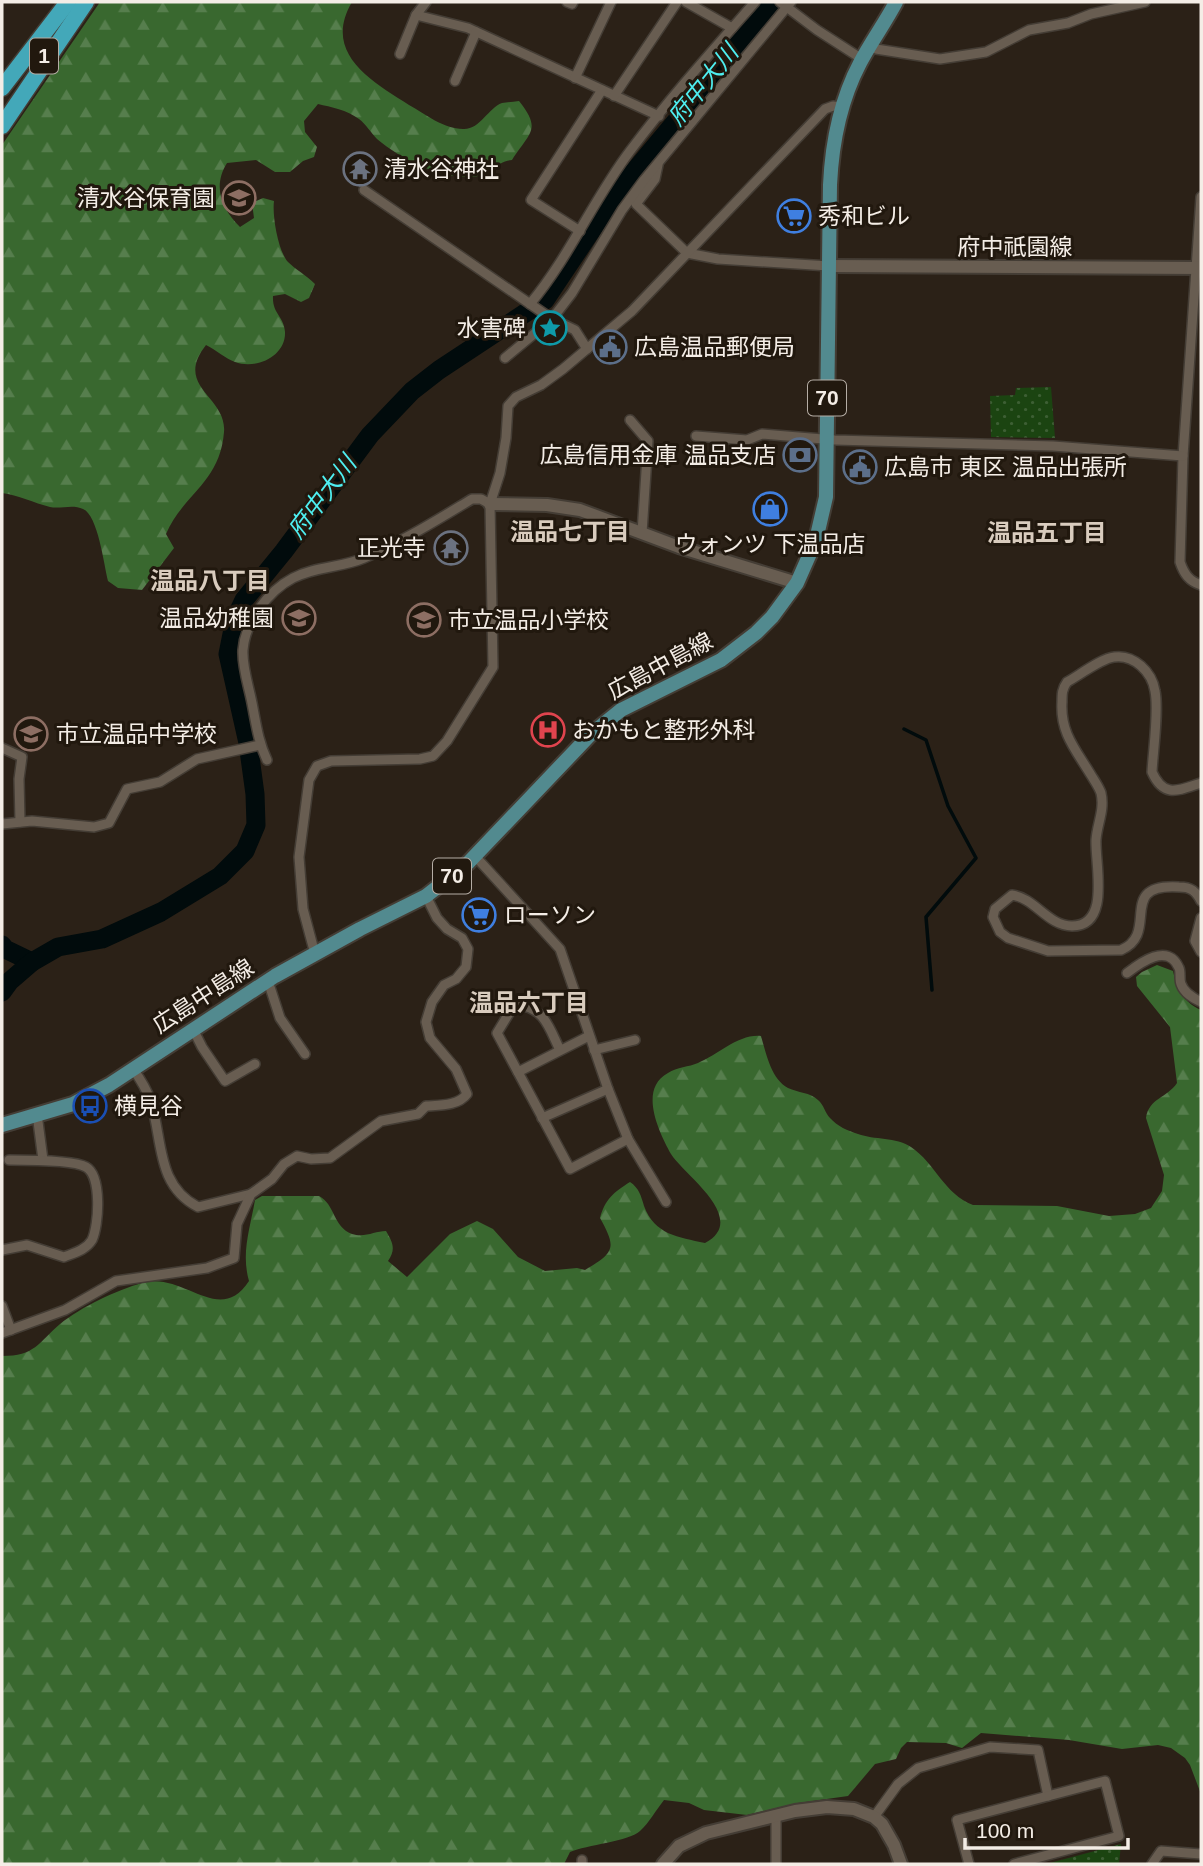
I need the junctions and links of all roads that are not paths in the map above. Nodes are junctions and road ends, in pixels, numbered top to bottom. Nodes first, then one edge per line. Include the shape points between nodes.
1 (66, 2) edge
2 (86, 2) edge
3 (426, 2) edge
4 (567, 2) edge
5 (573, 2) edge
6 (611, 2) edge
7 (677, 2) edge
8 (686, 2) edge
9 (755, 2) edge
10 (896, 2) edge
11 (1145, 2) edge
12 (786, 3) edge
13 (416, 15) junction
14 (732, 28) junction
15 (476, 32) junction
16 (872, 46) junction
17 (400, 54) dead end
18 (862, 59) junction
19 (575, 78) junction
20 (2, 79) edge
21 (455, 81) dead end
22 (2, 88) edge
23 (602, 90) junction
24 (614, 96) junction
25 (842, 107) junction
26 (2, 111) edge
27 (659, 116) junction
28 (2, 126) edge
29 (658, 163) junction
30 (364, 190) dead end
31 (1201, 197) edge
32 (580, 231) junction
33 (687, 253) junction
34 (829, 266) junction
35 (1199, 268) edge
36 (530, 304) junction
37 (552, 319) junction
38 (587, 349) junction
39 (505, 358) dead end
40 (630, 420) dead end
41 (696, 436) dead end
42 (827, 439) junction
43 (1183, 456) junction
44 (490, 504) junction
45 (642, 533) junction
46 (797, 583) junction
47 (1201, 585) edge
48 (258, 745) junction
49 (2, 748) edge
50 (267, 760) dead end
51 (1201, 783) edge
52 (20, 822) junction
53 (2, 824) edge
54 (475, 856) junction
55 (426, 896) junction
56 (1201, 901) edge
57 (1201, 918) edge
58 (1201, 952) edge
59 (315, 954) junction
60 (1127, 973) dead end
61 (268, 981) junction
62 (1201, 1002) edge
63 (193, 1029) junction
64 (589, 1036) junction
65 (635, 1040) dead end
66 (560, 1050) junction
67 (594, 1050) junction
68 (305, 1054) dead end
69 (254, 1064) dead end
70 (133, 1069) junction
71 (518, 1072) junction
72 (608, 1089) junction
73 (37, 1114) junction
74 (542, 1118) junction
75 (2, 1125) edge
76 (628, 1139) junction
77 (9, 1160) dead end
78 (43, 1160) junction
79 (251, 1194) junction
80 (666, 1202) dead end
81 (2, 1250) edge
82 (2, 1306) edge
83 (6, 1332) edge
84 (1048, 1796) junction
85 (776, 1816) junction
86 (874, 1818) junction
87 (1200, 1857) edge
88 (663, 1864) edge
89 (776, 1864) edge
90 (901, 1864) edge
91 (969, 1864) edge
92 (1014, 1864) edge
93 (1152, 1864) edge

1 - 20 highway
1 - 22 highway, 1
2 - 26 highway, 1
2 - 28 highway
3 - 13 street
4 - 5 street
6 - 19 street
7 - 24 street
8 - 14 street
9 - 14 street
10 - 16 main road, 広島中島線 / 70
11 - 16 street via 1029,30 986,52 940,59
12 - 18 street
12 - 29 street
13 - 15 street
13 - 17 street
14 - 27 street
15 - 19 street
15 - 21 street
16 - 18 main road, 広島中島線 / 70
18 - 25 main road, 広島中島線 / 70
19 - 23 street
23 - 24 street
23 - 32 street via 531,200
24 - 27 street
25 - 33 street via 825,109
25 - 34 main road, 広島中島線 / 70 via 831,162
27 - 32 street via 630,152
29 - 33 street via 655,179 636,204
29 - 37 street
30 - 36 street
31 - 35 street
32 - 36 street
33 - 34 street
33 - 38 street via 632,311
34 - 35 street, 府中祇園線
34 - 42 main road, 広島中島線 / 70
35 - 43 street
36 - 37 street
37 - 38 street via 575,330
37 - 39 street
38 - 44 street via 508,406 500,473
40 - 45 street via 648,441
41 - 42 street via 747,440 762,434
42 - 43 street via 1053,446
42 - 46 main road, 広島中島線 / 70 via 822,519
43 - 47 street via 1180,562 1184,573
44 - 45 street via 580,510
44 - 48 street via 472,499 389,546 361,559 317,568 271,594 249,629 243,650
44 - 59 street via 493,667 447,741 433,756 421,759 331,761 317,766 309,780 299,857 303,909
45 - 46 street
46 - 54 main road, 広島中島線 / 70 via 772,617 739,648 621,710 590,735
48 - 50 street
48 - 52 street via 197,759 160,782 127,789 110,823 94,827
49 - 52 street via 22,757
51 - 56 street via 1173,791 1156,782 1152,772 1156,692 1141,664 1112,656 1067,682 1061,718 1065,732 1101,791 1095,913 1083,924 1070,926 1024,897 1012,895 995,909 993,917 1000,932 1048,951 1121,950 1136,936 1150,889 1188,887
52 - 53 street
54 - 55 main road, 広島中島線 / 70
54 - 64 street via 560,949
55 - 59 main road, 広島中島線 / 70
55 - 79 street via 437,918 462,937 468,949 466,967 444,985 426,1022 430,1038 456,1069 467,1094 462,1100 426,1106 418,1114 382,1121 330,1158 297,1156
57 - 58 street via 1195,941
59 - 61 main road, 広島中島線 / 70
60 - 62 street via 1148,957 1170,958 1178,966 1181,986
61 - 63 main road, 広島中島線 / 70
61 - 68 street via 280,1018
63 - 69 street via 225,1081
63 - 70 main road, 広島中島線 / 70
64 - 66 street
64 - 67 street
65 - 67 street
66 - 71 street
66 - 71 street via 540,1013 531,1006 518,1005 498,1033
67 - 72 street
70 - 73 main road, 広島中島線 / 70 via 73,1104
70 - 79 street via 151,1104 170,1182 198,1207
71 - 74 street
72 - 74 street
72 - 76 street
73 - 75 main road, 広島中島線 / 70
73 - 78 street
74 - 76 street via 570,1169
76 - 80 street
77 - 78 street
78 - 81 street via 86,1167 95,1177 99,1208 93,1238 85,1248 64,1257 27,1245
79 - 83 street via 237,1224 234,1258 207,1268 116,1281 65,1310
82 - 83 street
84 - 86 street via 1038,1750 990,1747 918,1768 898,1784
84 - 91 street via 957,1820
84 - 92 street via 1105,1781 1119,1836
85 - 86 street via 828,1807 854,1809
85 - 88 street via 706,1833 679,1846
85 - 89 street
86 - 90 street via 882,1824
87 - 93 street via 1161,1851

